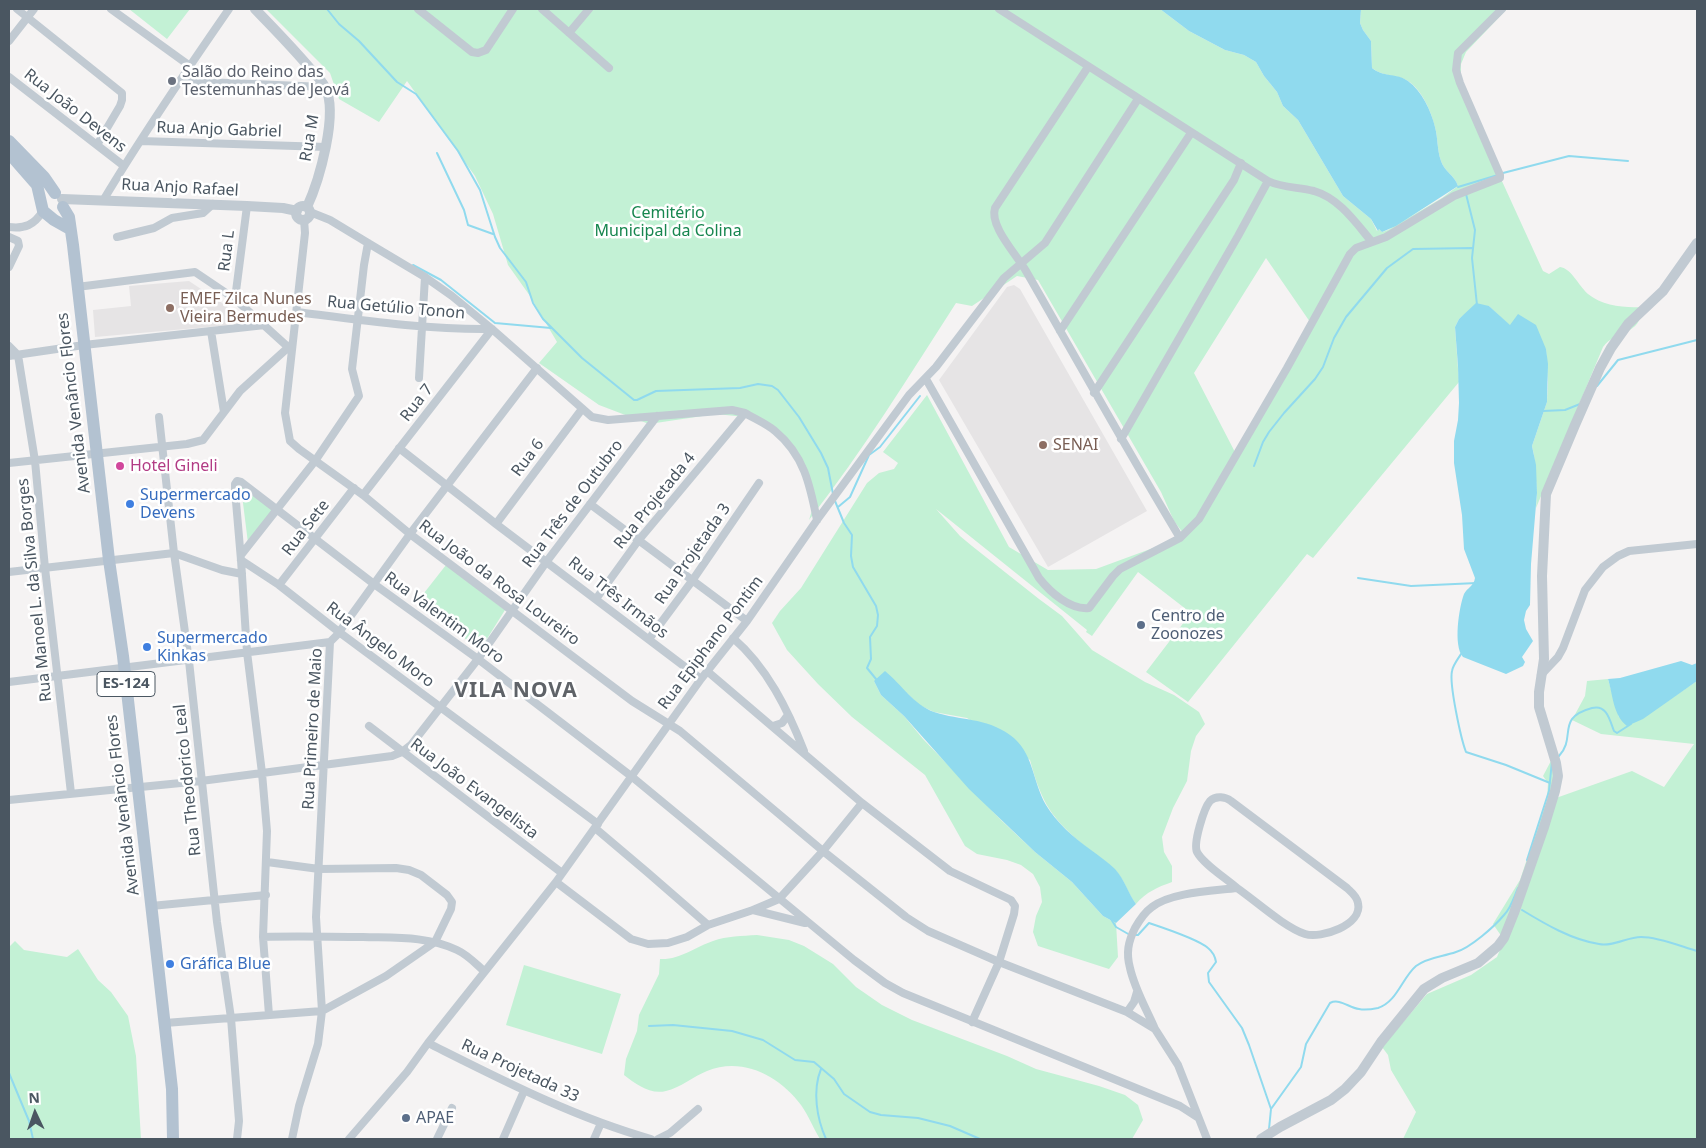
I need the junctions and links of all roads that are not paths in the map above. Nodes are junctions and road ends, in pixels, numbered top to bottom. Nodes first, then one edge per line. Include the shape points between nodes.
1 (17, 9) edge
2 (34, 9) edge
3 (111, 9) edge
4 (229, 9) edge
5 (256, 9) edge
6 (418, 9) edge
7 (513, 9) edge
8 (542, 9) edge
9 (589, 9) edge
10 (999, 9) edge
11 (1502, 9) edge
12 (27, 18) junction
13 (569, 33) junction
14 (9, 41) edge
15 (190, 66) junction
16 (1088, 67) junction
17 (609, 68) dead end
18 (9, 77) edge
19 (180, 80) junction
20 (325, 87) junction
21 (1138, 99) junction
22 (1191, 133) junction
23 (9, 140) edge
24 (141, 141) junction
25 (97, 145) junction
26 (326, 147) junction
27 (9, 153) edge
28 (1241, 163) junction
29 (124, 166) junction
30 (1268, 181) junction
31 (104, 199) junction
32 (60, 200) junction
33 (213, 204) junction
34 (247, 206) junction
35 (43, 209) junction
36 (305, 212) junction
37 (9, 228) edge
38 (70, 228) junction
39 (117, 237) dead end
40 (12, 238) edge
41 (1372, 242) junction
42 (368, 243) junction
43 (1697, 244) edge
44 (1021, 262) junction
45 (9, 267) edge
46 (425, 277) junction
47 (77, 287) junction
48 (235, 299) junction
49 (297, 312) junction
50 (357, 319) junction
51 (265, 325) junction
52 (421, 325) junction
53 (492, 329) junction
54 (211, 331) junction
55 (1060, 331) junction
56 (84, 345) junction
57 (9, 346) edge
58 (290, 346) junction
59 (18, 355) junction
60 (9, 356) edge
61 (537, 368) junction
62 (419, 378) dead end
63 (926, 379) junction
64 (1094, 393) junction
65 (582, 409) junction
66 (224, 412) junction
67 (745, 413) junction
68 (657, 416) junction
69 (159, 417) dead end
70 (1121, 439) junction
71 (163, 446) junction
72 (400, 448) junction
73 (96, 454) junction
74 (315, 460) junction
75 (35, 461) junction
76 (9, 464) edge
77 (759, 483) dead end
78 (447, 484) junction
79 (354, 488) junction
80 (363, 495) junction
81 (590, 504) junction
82 (277, 510) junction
83 (817, 520) junction
84 (496, 524) junction
85 (410, 534) junction
86 (315, 537) junction
87 (1180, 538) junction
88 (638, 541) junction
89 (1697, 544) edge
90 (174, 552) junction
91 (241, 558) junction
92 (109, 560) junction
93 (547, 561) junction
94 (45, 568) junction
95 (9, 572) edge
96 (242, 574) junction
97 (692, 581) junction
98 (374, 584) junction
99 (280, 585) junction
100 (596, 599) junction
101 (512, 611) junction
102 (747, 621) junction
103 (339, 632) junction
104 (734, 638) junction
105 (649, 639) junction
106 (330, 642) junction
107 (247, 652) junction
108 (478, 659) junction
109 (189, 661) junction
110 (124, 669) junction
111 (707, 671) junction
112 (58, 676) junction
113 (1541, 676) junction
114 (701, 678) junction
115 (9, 682) edge
116 (440, 707) junction
117 (788, 715) junction
118 (668, 724) junction
119 (369, 726) dead end
120 (772, 726) junction
121 (402, 752) junction
122 (805, 753) junction
123 (325, 765) junction
124 (262, 773) junction
125 (632, 776) junction
126 (201, 781) junction
127 (137, 788) junction
128 (71, 793) junction
129 (9, 800) edge
130 (862, 803) junction
131 (596, 826) junction
132 (823, 852) junction
133 (267, 862) junction
134 (319, 869) junction
135 (562, 873) junction
136 (556, 882) junction
137 (1238, 888) junction
138 (266, 895) junction
139 (214, 899) junction
140 (779, 899) junction
141 (151, 906) junction
142 (753, 910) junction
143 (808, 924) junction
144 (708, 925) junction
145 (317, 936) junction
146 (263, 937) junction
147 (435, 942) junction
148 (999, 962) junction
149 (484, 971) junction
150 (1137, 992) junction
151 (322, 1011) junction
152 (1127, 1012) junction
153 (269, 1015) junction
154 (231, 1018) junction
155 (972, 1022) junction
156 (165, 1023) junction
157 (1155, 1029) junction
158 (428, 1043) junction
159 (524, 1091) junction
160 (452, 1108) dead end
161 (698, 1109) dead end
162 (1197, 1117) junction
163 (601, 1122) junction
164 (353, 1138) edge
165 (173, 1139) edge
166 (237, 1139) edge
167 (292, 1139) edge
168 (437, 1139) edge
169 (502, 1139) edge
170 (594, 1139) edge
171 (651, 1139) edge
172 (658, 1139) edge
173 (1207, 1139) edge
174 (1261, 1139) edge

1 - 12 street
2 - 12 street
3 - 15 street
4 - 15 street
5 - 20 street, Rua M
6 - 7 street via 472,52 478,53 486,50
8 - 13 street
9 - 13 street
10 - 16 street
11 - 41 street via 1458,54 1456,70 1500,178 1454,196
12 - 14 street
12 - 25 street via 122,93 122,100
13 - 17 street
15 - 19 street
16 - 21 street
16 - 44 street via 995,208 993,214 998,228
18 - 25 street, Rua João Devens
19 - 20 street
19 - 24 street
20 - 26 street, Rua M via 330,108
21 - 22 street
21 - 44 street, Rua Epiphano Pontim via 1045,243
22 - 28 street
22 - 55 street
23 - 32 main road, Avenida Venâncio Flores / ES-124 via 50,184
24 - 26 street, Rua Anjo Gabriel
24 - 29 street
25 - 29 street, Rua João Devens
26 - 36 street, Rua M
27 - 35 main road via 34,181
28 - 30 street
28 - 64 street via 1234,180
29 - 31 street
30 - 41 street via 1328,196
30 - 70 street
31 - 32 street, Rua Anjo Rafael
31 - 33 street, Rua Anjo Rafael
32 - 35 main road via 46,195
32 - 35 main road via 56,215 51,216
32 - 38 main road, Avenida Venâncio Flores / ES-124 via 69,217
33 - 34 street, Rua Anjo Rafael
33 - 39 street via 203,213 172,218 154,228
34 - 36 street, Rua Anjo Rafael
34 - 48 street, Rua L
35 - 37 street via 36,221 27,227
35 - 38 main road
36 - 42 street, Rua Anjo Rafael via 330,220
36 - 49 street, Rua João da Rosa Loureiro
38 - 47 main road, Avenida Venâncio Flores / ES-124
40 - 45 street via 19,242 19,246
41 - 87 street via 1350,254 1199,518
42 - 46 street, Rua Anjo Rafael
42 - 50 street
43 - 113 street via 1663,291 1628,324 1611,348 1550,481 1544,516 1544,659
44 - 55 street
44 - 63 street, Rua Epiphano Pontim via 1004,278
46 - 52 street
46 - 53 street, Rua Anjo Rafael
47 - 48 street via 195,272
47 - 56 main road, Avenida Venâncio Flores / ES-124
48 - 51 street
49 - 50 street, Rua Getúlio Tonon
49 - 58 street, Rua João da Rosa Loureiro
50 - 52 street, Rua Getúlio Tonon
50 - 74 street via 352,369 359,396
51 - 54 street
51 - 58 street
52 - 53 street, Rua Getúlio Tonon
52 - 62 street
53 - 61 street, Rua Anjo Rafael
53 - 72 street, Rua 7
54 - 56 street
54 - 66 street
55 - 64 street
56 - 59 street
56 - 73 main road, Avenida Venâncio Flores / ES-124
57 - 59 street
58 - 66 street via 257,375
58 - 74 street, Rua João da Rosa Loureiro via 285,413 287,430 290,440
59 - 60 street
59 - 75 street, Rua Manoel L. da Silva Borges
61 - 65 street, Rua Anjo Rafael
61 - 78 street, Rua Primeiro de Maio
63 - 83 street, Rua Epiphano Pontim via 909,395
63 - 87 street via 1039,578 1052,592 1075,606 1088,608 1120,569
64 - 70 street
65 - 68 street, Rua Anjo Rafael via 602,420
65 - 84 street, Rua 6
66 - 71 street via 203,440
67 - 68 street, Rua Anjo Rafael via 732,410
67 - 83 street via 774,430 795,451 812,494
67 - 88 street, Rua Projetada 4
68 - 81 street, Rua Três de Outubro
69 - 71 street, Rua Theodorico Leal
70 - 87 street
71 - 73 street
71 - 90 street, Rua Theodorico Leal
72 - 78 street, Rua Três Irmãos
72 - 80 street, Rua 7
73 - 75 street
73 - 92 main road, Avenida Venâncio Flores / ES-124
74 - 79 street, Rua João da Rosa Loureiro
74 - 82 street
75 - 76 street
75 - 94 street, Rua Manoel L. da Silva Borges
77 - 97 street, Rua Projetada 3
78 - 84 street, Rua Três Irmãos
78 - 85 street, Rua Primeiro de Maio
79 - 80 street, Rua João da Rosa Loureiro
79 - 86 street, Rua Sete
80 - 85 street, Rua João da Rosa Loureiro
81 - 88 street
81 - 93 street, Rua Três de Outubro
82 - 86 street, Rua Valentim Moro
82 - 91 street
82 - 91 street, Rua Valentim Moro via 237,481
83 - 102 street, Rua Epiphano Pontim
84 - 93 street, Rua Três Irmãos
85 - 98 street, Rua Primeiro de Maio
85 - 101 street, Rua João da Rosa Loureiro
86 - 98 street, Rua Valentim Moro
86 - 99 street, Rua Sete
88 - 97 street
88 - 100 street, Rua Projetada 4
89 - 113 street via 1630,552 1603,567 1585,590 1563,648
90 - 92 street
90 - 96 street via 208,566
90 - 109 street, Rua Theodorico Leal
91 - 96 street
91 - 99 street, Rua Ângelo Moro
92 - 94 street
92 - 110 main road, Avenida Venâncio Flores / ES-124
93 - 100 street, Rua Três Irmãos
93 - 101 street, Rua Três de Outubro
94 - 95 street
94 - 112 street, Rua Manoel L. da Silva Borges
96 - 107 street
97 - 102 street
97 - 105 street, Rua Projetada 3
98 - 103 street, Rua Primeiro de Maio
98 - 108 street, Rua Valentim Moro
99 - 103 street, Rua Ângelo Moro
100 - 105 street, Rua Três Irmãos
101 - 108 street, Rua Três de Outubro
101 - 118 street, Rua João da Rosa Loureiro
102 - 104 street, Rua Epiphano Pontim
103 - 106 street, Rua Primeiro de Maio
103 - 116 street, Rua Ângelo Moro
104 - 111 street, Rua Epiphano Pontim
104 - 117 street via 756,661
105 - 114 street, Rua Três Irmãos
106 - 107 street
106 - 123 street, Rua Primeiro de Maio
107 - 109 street
107 - 124 street
108 - 116 street, Rua Três de Outubro
108 - 125 street, Rua Valentim Moro
109 - 110 street
109 - 126 street, Rua Theodorico Leal
110 - 112 street
110 - 127 main road, Avenida Venâncio Flores / ES-124
111 - 114 street, Rua Epiphano Pontim
111 - 120 street
112 - 115 street
112 - 128 street, Rua Manoel L. da Silva Borges
113 - 174 street via 1539,707 1558,776 1544,827 1504,938 1478,963 1424,989 1361,1072 1332,1100
114 - 118 street, Rua Epiphano Pontim
116 - 121 street, Rua Três de Outubro
116 - 131 street, Rua Ângelo Moro
117 - 120 street via 782,723
117 - 122 street
118 - 125 street, Rua Epiphano Pontim
118 - 132 street, Rua João da Rosa Loureiro via 693,741
119 - 121 street, Rua João Evangelista
120 - 122 street
121 - 123 street
121 - 135 street, Rua João Evangelista
122 - 130 street
123 - 124 street
123 - 134 street, Rua Primeiro de Maio
124 - 126 street
124 - 133 street
125 - 131 street, Rua Epiphano Pontim
125 - 140 street, Rua Valentim Moro
126 - 127 street
126 - 139 street, Rua Theodorico Leal
127 - 128 street
127 - 141 main road, Avenida Venâncio Flores / ES-124
128 - 129 street
130 - 132 street
130 - 148 street via 950,871 1011,900 1015,906 1014,914
131 - 135 street, Rua Epiphano Pontim
131 - 144 street, Rua Ângelo Moro
132 - 140 street
132 - 148 street, Rua João da Rosa Loureiro via 906,917
133 - 134 street
133 - 138 street
134 - 145 street, Rua Primeiro de Maio
134 - 147 street via 396,868 421,875 447,894 452,902
135 - 136 street, Rua Epiphano Pontim
136 - 144 street via 631,939 640,942 668,943
136 - 149 street, Rua Epiphano Pontim
137 - 137 street via 1202,859 1197,851 1198,832 1209,802 1215,798 1232,801 1347,888 1355,896 1358,909 1354,919 1342,927 1314,935 1305,934
137 - 150 street via 1170,898 1152,907 1128,940 1129,967
138 - 139 street
138 - 146 street
139 - 141 street
139 - 154 street, Rua Theodorico Leal
140 - 142 street
140 - 143 street, Rua Valentim Moro
141 - 156 main road, Avenida Venâncio Flores / ES-124
142 - 143 street
142 - 144 street
143 - 155 street, Rua Valentim Moro via 885,983
145 - 146 street
145 - 147 street via 396,937
145 - 151 street, Rua Primeiro de Maio
146 - 153 street
147 - 149 street via 458,950
147 - 151 street via 386,976
148 - 152 street, Rua João da Rosa Loureiro
148 - 155 street
149 - 158 street, Rua Epiphano Pontim
150 - 152 street
150 - 157 street
151 - 153 street
151 - 167 street, Rua Primeiro de Maio via 318,1044
152 - 157 street, Rua João da Rosa Loureiro
153 - 154 street
154 - 156 street
154 - 166 street, Rua Theodorico Leal via 239,1121
155 - 162 street, Rua Valentim Moro via 1180,1106
156 - 165 main road, Avenida Venâncio Flores / ES-124
157 - 162 street via 1178,1066
158 - 159 street, Rua Projetada 33
158 - 164 street, Rua Epiphano Pontim
159 - 163 street, Rua Projetada 33
159 - 169 street
160 - 168 street
161 - 172 street
162 - 173 street
163 - 170 street
163 - 171 street, Rua Projetada 33

